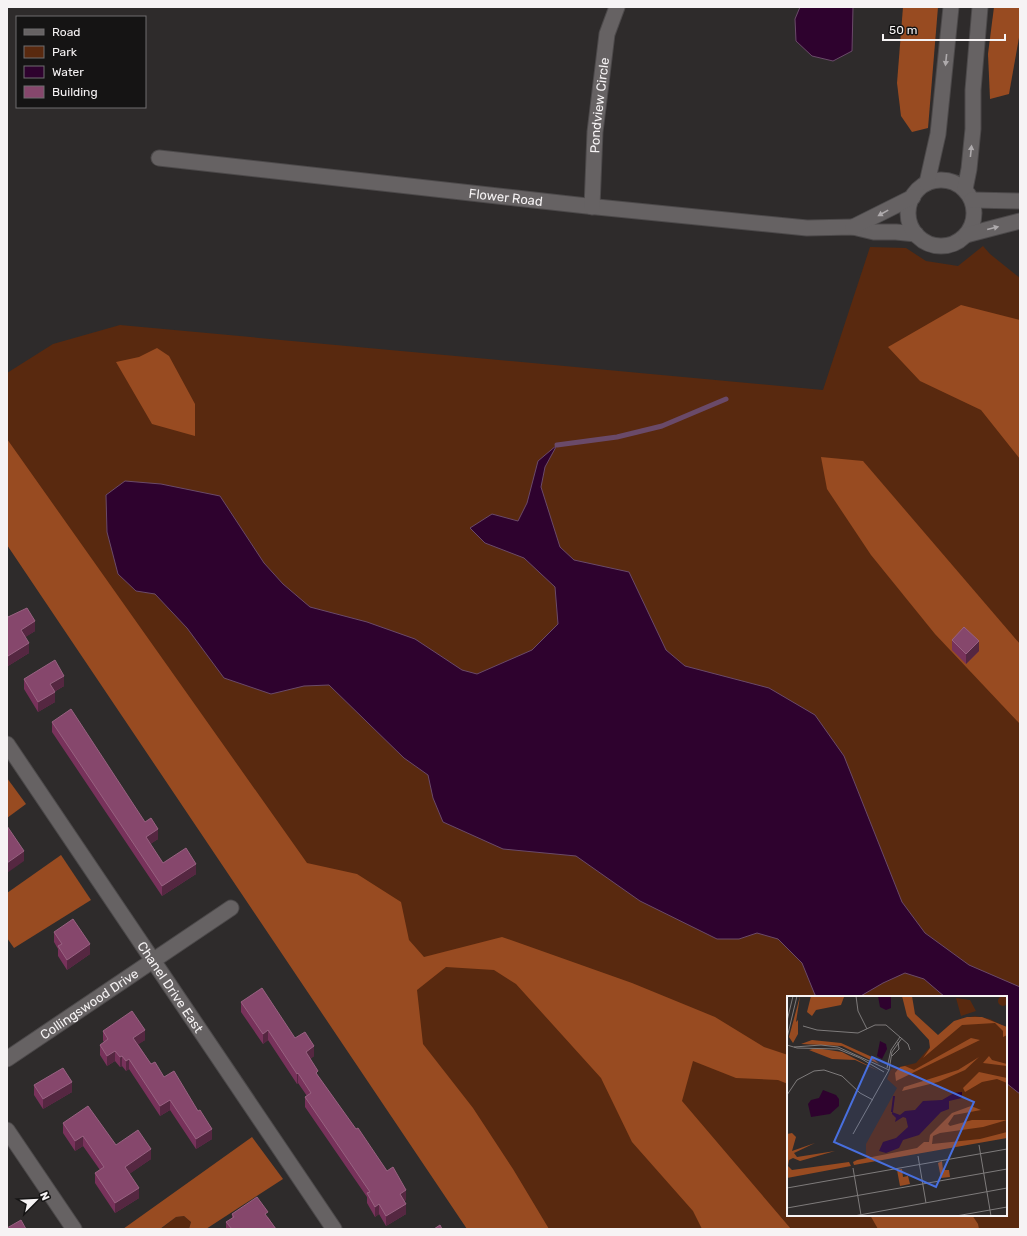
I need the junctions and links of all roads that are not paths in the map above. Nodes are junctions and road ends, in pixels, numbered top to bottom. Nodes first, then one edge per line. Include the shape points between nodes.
1 (617, 7) edge
2 (951, 7) edge
3 (980, 7) edge
4 (159, 158) dead end
5 (927, 183) junction
6 (968, 195) junction
7 (913, 197) junction
8 (1020, 201) edge
9 (592, 207) junction
10 (1020, 221) edge
11 (853, 227) junction
12 (916, 234) junction
13 (966, 235) junction
14 (7, 744) edge
15 (231, 908) dead end
16 (153, 961) junction
17 (7, 1059) edge
18 (7, 1130) edge
19 (74, 1229) edge
20 (334, 1229) edge

1 - 9 street, Pondview Circle via 606,41 595,132
2 -> 5 street via 938,134
6 -> 3 street
4 - 9 street, Flower Road
5 - 6 street via 947,180 959,185
5 - 7 street
6 - 8 street
6 - 13 street via 974,207 974,220
7 -> 11 street, Flower Road
7 - 12 street via 908,216
9 - 11 street, Flower Road via 807,228
13 -> 10 street
11 - 12 street, Flower Road via 874,232
12 - 13 street via 926,243 940,246 953,245
14 - 16 street, Chanel Drive East
15 - 16 street, Collingswood Drive
16 - 17 street, Collingswood Drive
16 - 20 street, Chanel Drive East
18 - 19 street

